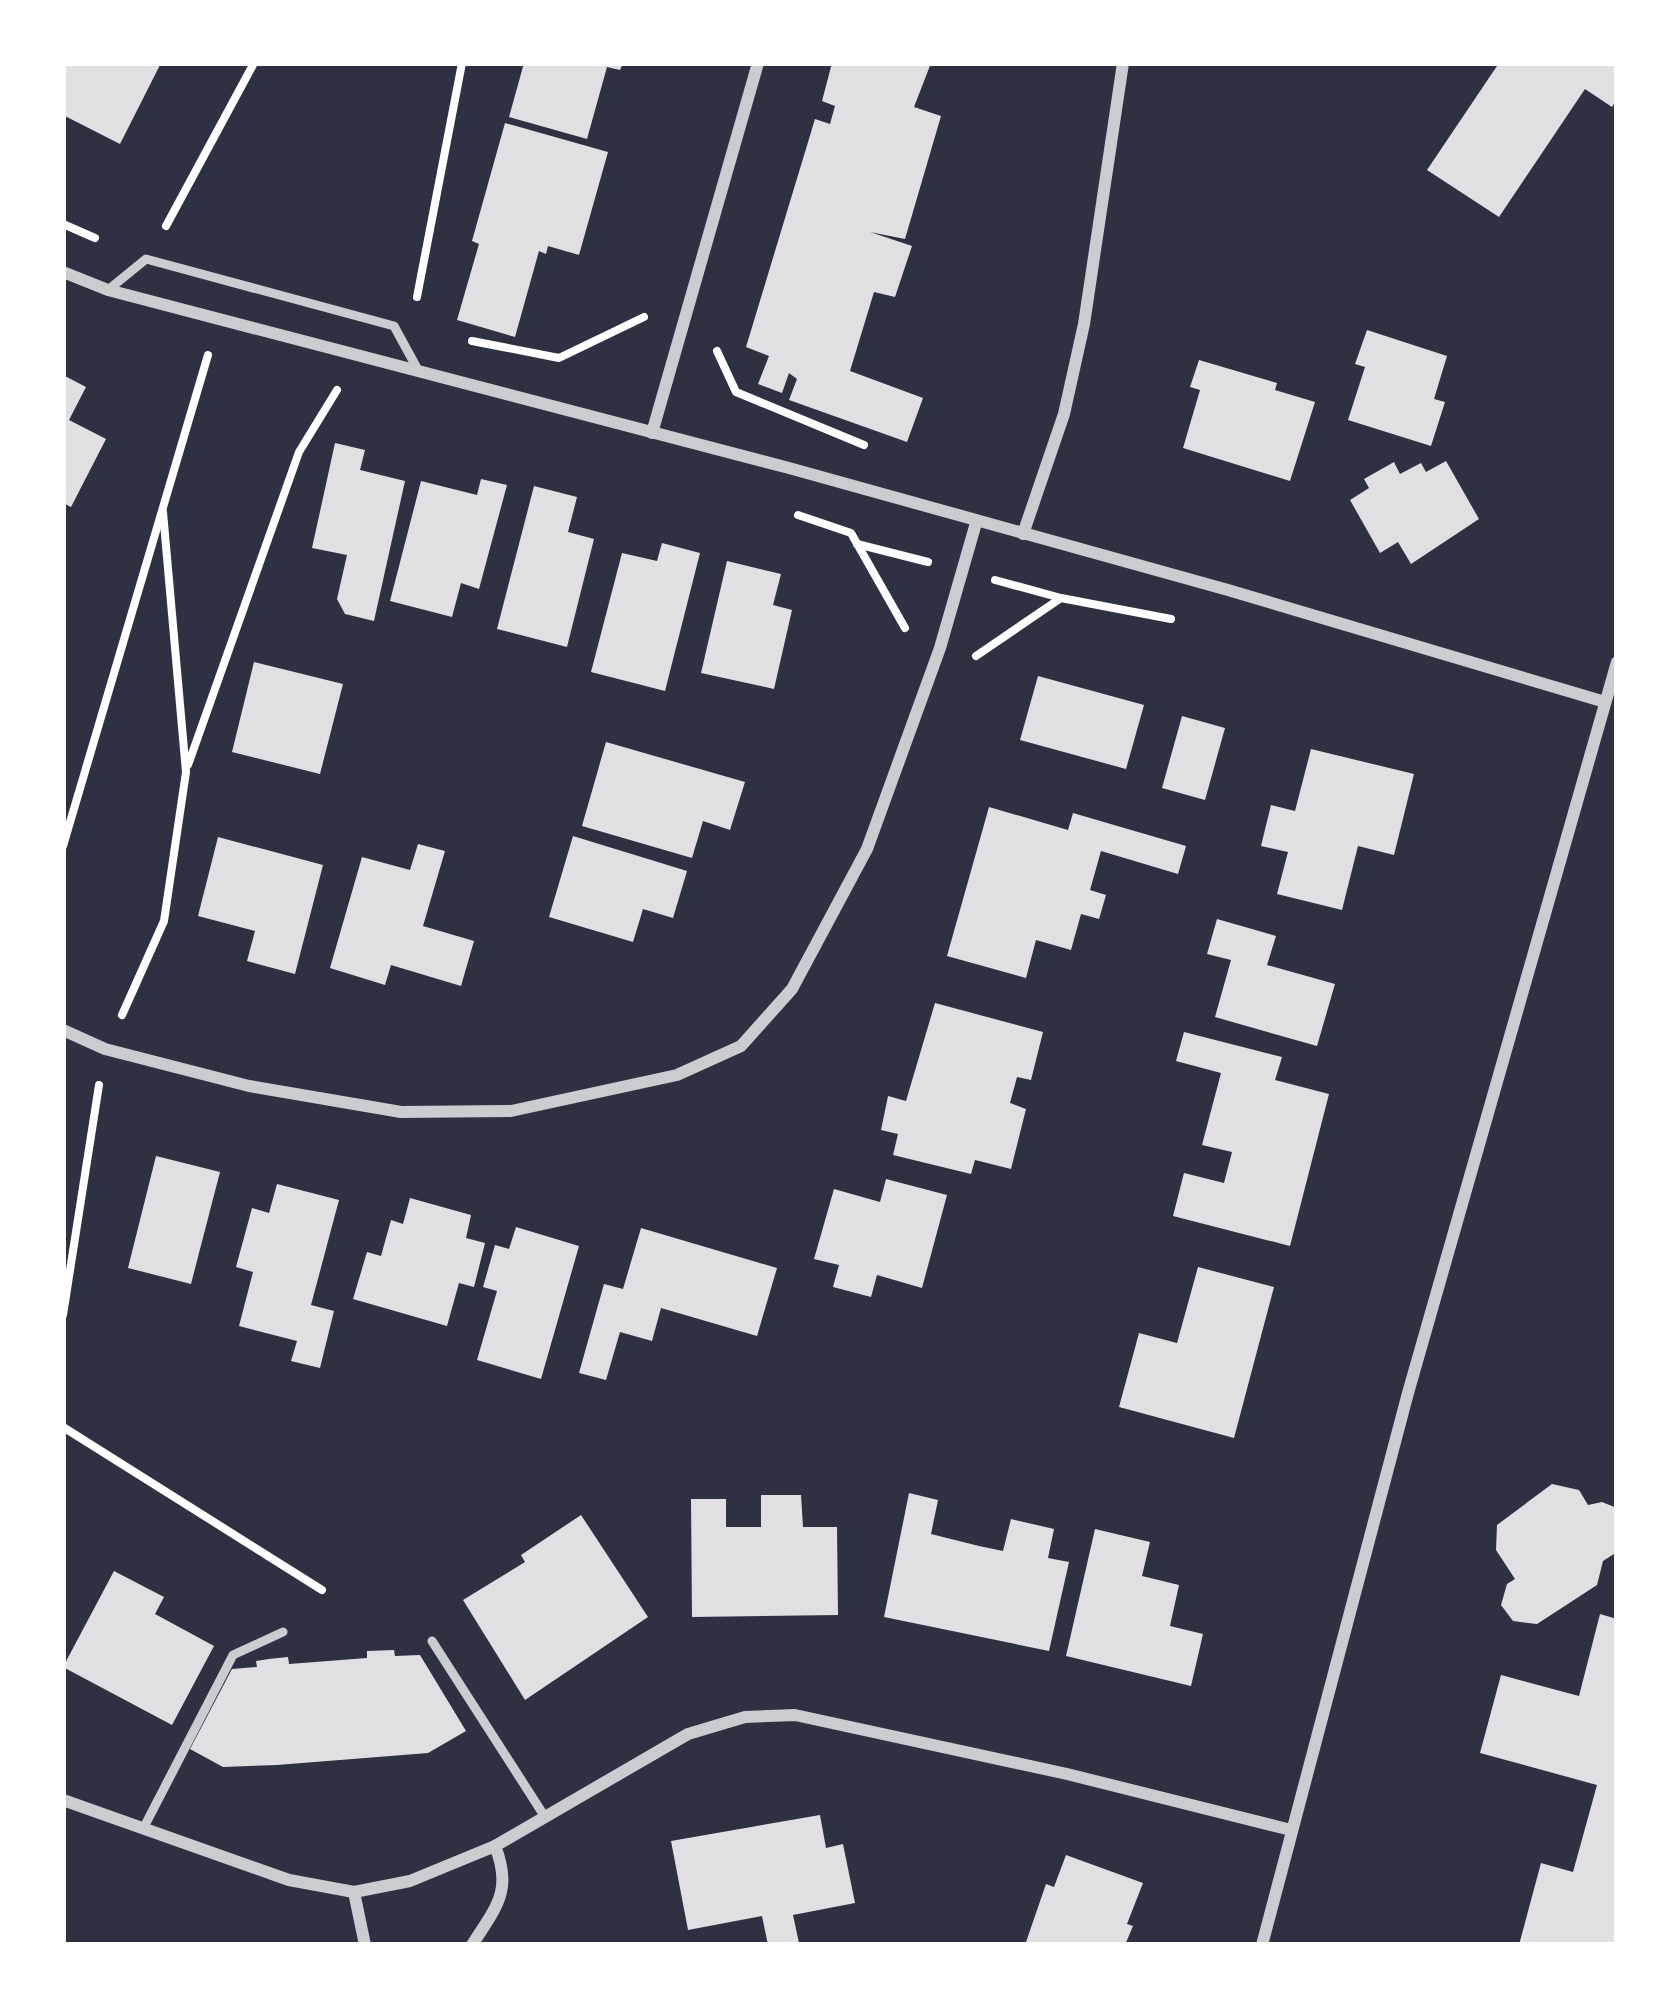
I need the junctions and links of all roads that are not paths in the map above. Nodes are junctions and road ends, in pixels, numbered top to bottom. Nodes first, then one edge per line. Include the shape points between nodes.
1 (758, 63) edge
2 (1123, 63) edge
3 (63, 272) edge
4 (108, 290) junction
5 (418, 370) junction
6 (652, 434) junction
7 (976, 523) junction
8 (1023, 534) junction
9 (1617, 662) edge
10 (1605, 702) junction
11 (63, 1030) edge
12 (283, 1632) dead end
13 (432, 1641) dead end
14 (63, 1800) edge
15 (544, 1817) junction
16 (143, 1829) junction
17 (1291, 1831) junction
18 (495, 1846) junction
19 (354, 1892) junction
20 (365, 1945) edge
21 (472, 1945) edge
22 (1262, 1945) edge

1 - 6 street
2 - 8 street via 1084,324 1064,415
3 - 4 street
4 - 5 street
4 - 5 lane via 146,259 394,326
5 - 6 street
6 - 7 street
7 - 8 street
7 - 11 street via 867,849 791,989 741,1046 677,1076 511,1111 401,1112 249,1086 105,1049
8 - 10 street
9 - 10 street
10 - 17 street
12 - 16 lane via 233,1655
13 - 15 lane
14 - 16 street
15 - 17 street via 688,1734 745,1717 795,1715
15 - 18 street
16 - 19 street via 289,1880
17 - 22 street
18 - 19 street via 410,1881
18 - 21 street via 506,1872 501,1900
19 - 20 street

